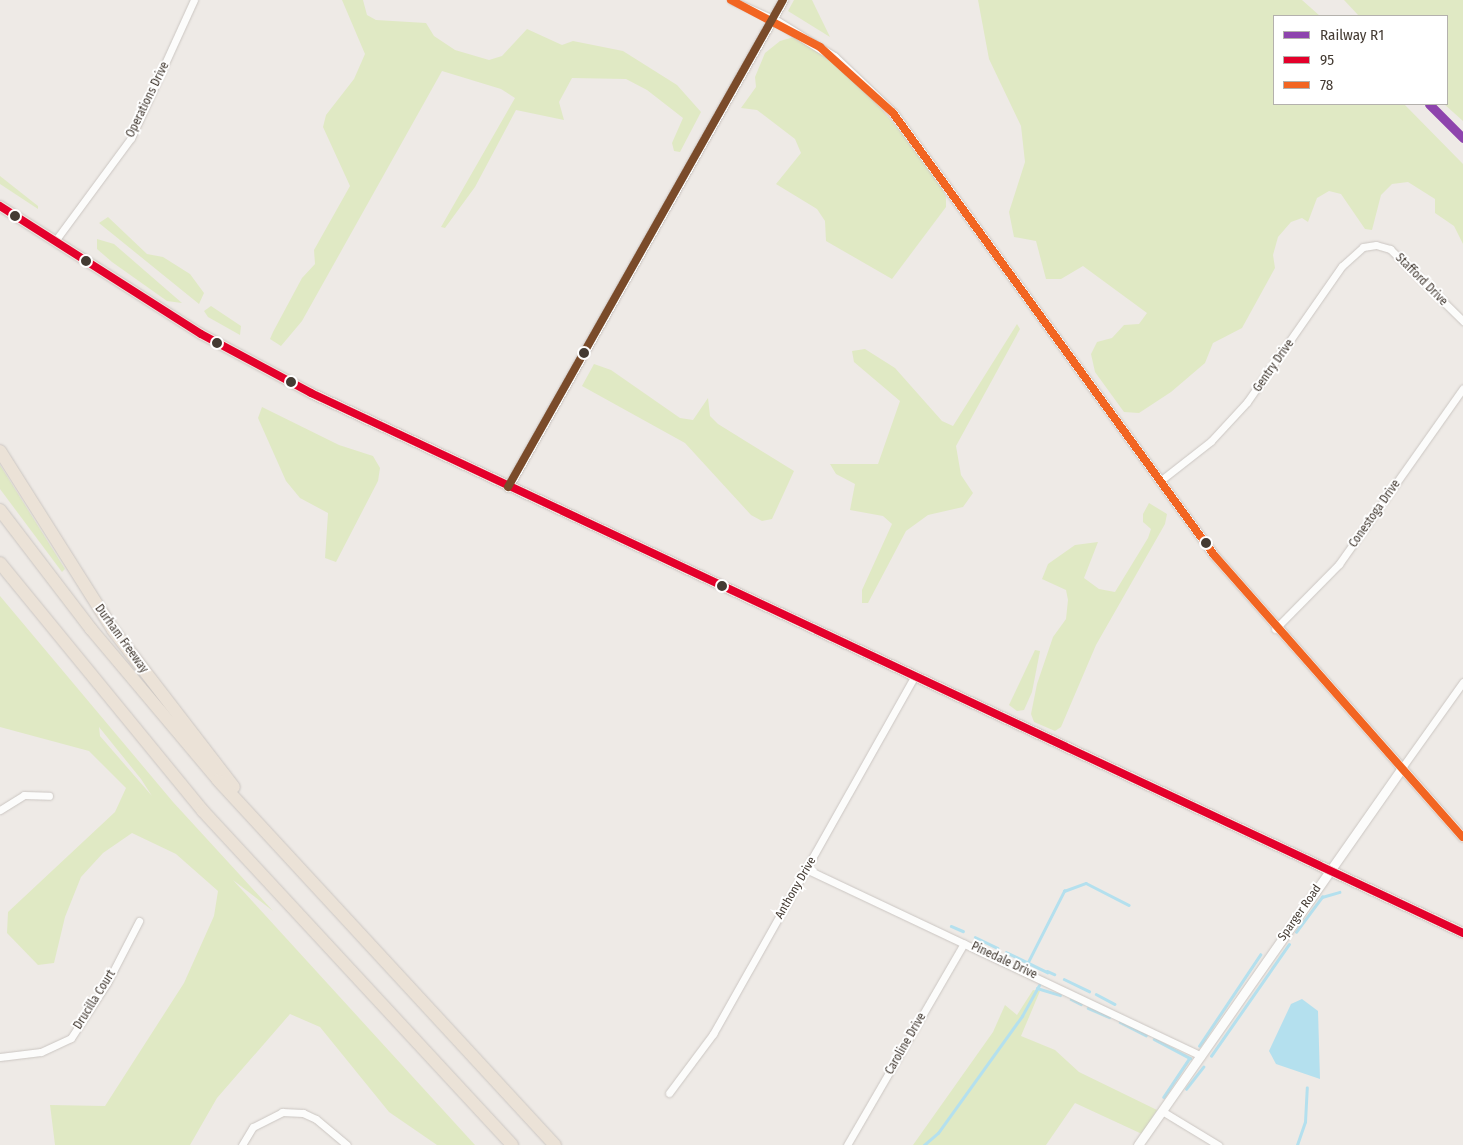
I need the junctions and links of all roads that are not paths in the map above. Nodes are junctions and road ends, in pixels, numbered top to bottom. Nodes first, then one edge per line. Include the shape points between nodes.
1 (194, 0) edge
2 (731, 0) edge
3 (783, 0) edge
4 (774, 19) junction
5 (0, 206) edge
6 (55, 241) junction
7 (1376, 245) joint
8 (1463, 321) edge
9 (1463, 388) edge
10 (0, 451) edge
11 (1160, 480) junction
12 (508, 487) junction
13 (0, 510) edge
14 (0, 564) edge
15 (1275, 629) junction
16 (914, 677) junction
17 (1463, 682) edge
18 (1401, 769) junction
19 (49, 796) dead end
20 (0, 810) edge
21 (253, 819) junction
22 (1463, 838) edge
23 (806, 869) junction
24 (1330, 871) junction
25 (139, 921) dead end
26 (1463, 933) edge
27 (964, 943) junction
28 (1201, 1056) junction
29 (0, 1057) edge
30 (669, 1093) dead end
31 (1162, 1111) junction
32 (242, 1145) edge
33 (346, 1145) edge
34 (512, 1145) edge
35 (554, 1145) edge
36 (847, 1145) edge
37 (1138, 1145) edge
38 (1218, 1145) edge

1 - 6 street, Operations Drive via 131,138
2 - 4 street
3 - 4 street
4 - 11 street via 834,57 893,113
4 - 12 street
5 - 6 main road
6 - 12 main road via 229,350
7 - 8 street, Stafford Drive via 1396,254
7 - 11 street, Gentry Drive via 1363,247 1342,266 1230,422
9 - 15 street, Conestoga Drive via 1339,564
10 - 21 highway, Durham Freeway via 108,623 235,789
11 - 15 street
12 - 16 main road
13 - 21 highway via 120,665
14 - 34 highway via 203,811
15 - 18 street
16 - 23 street, Anthony Drive
16 - 24 main road
17 - 18 street, Sparger Road
18 - 22 street
18 - 24 street, Sparger Road
19 - 20 street via 24,795
21 - 35 highway
23 - 27 street, Pinedale Drive
23 - 30 street, Anthony Drive via 713,1034
24 - 26 main road
24 - 28 street, Sparger Road
25 - 29 street, Drucilla Court via 107,983 71,1038 41,1052
27 - 28 street, Pinedale Drive
27 - 36 street, Caroline Drive
28 - 31 street, Sparger Road
31 - 37 street, Sparger Road
31 - 38 street
32 - 33 street via 253,1127 282,1112 316,1120

